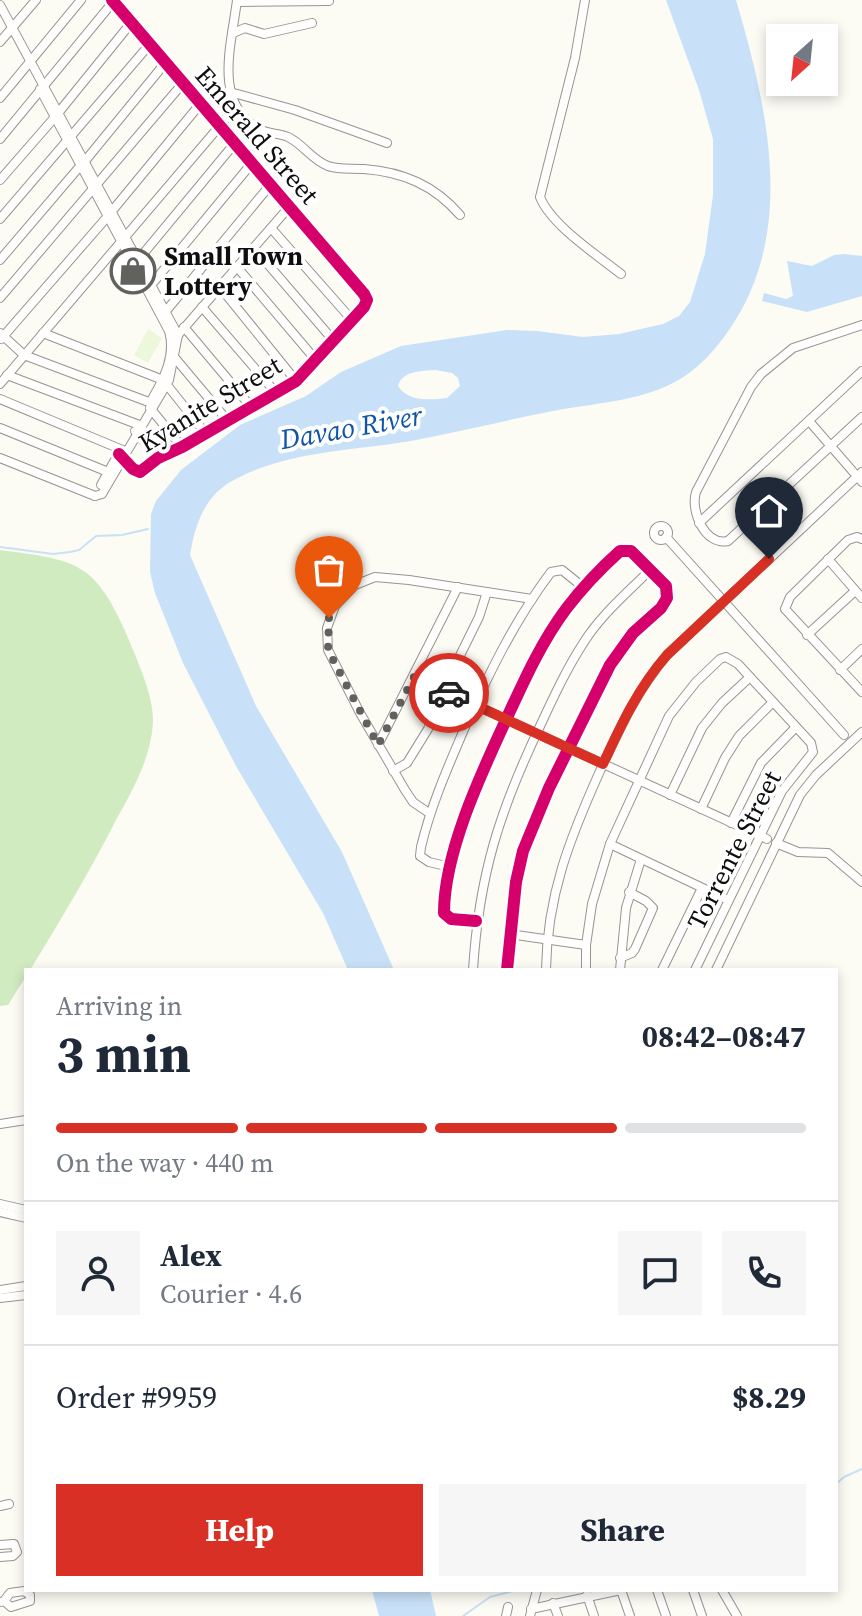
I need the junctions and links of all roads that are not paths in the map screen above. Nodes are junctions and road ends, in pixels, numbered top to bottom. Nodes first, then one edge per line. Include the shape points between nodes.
1 (36, 0) edge
2 (81, 0) edge
3 (585, 0) edge
4 (112, 1) edge
5 (237, 1) edge
6 (329, 1) edge
7 (0, 5) edge
8 (131, 23) junction
9 (312, 23) dead end
10 (10, 26) junction
11 (233, 33) junction
12 (0, 42) edge
13 (150, 44) junction
14 (166, 62) junction
15 (29, 63) junction
16 (183, 83) junction
17 (43, 88) junction
18 (231, 96) junction
19 (0, 98) edge
20 (201, 103) junction
21 (57, 114) junction
22 (219, 124) junction
23 (69, 137) junction
24 (0, 139) edge
25 (235, 143) junction
26 (387, 143) dead end
27 (83, 163) junction
28 (252, 163) junction
29 (0, 180) edge
30 (271, 184) junction
31 (96, 188) junction
32 (290, 206) junction
33 (110, 214) junction
34 (460, 215) dead end
35 (0, 219) edge
36 (271, 228) junction
37 (123, 238) junction
38 (254, 248) junction
39 (0, 260) edge
40 (138, 260) junction
41 (237, 267) junction
42 (621, 274) dead end
43 (152, 284) junction
44 (220, 287) junction
45 (0, 298) edge
46 (367, 300) joint
47 (202, 307) junction
48 (166, 311) junction
49 (352, 320) junction
50 (862, 325) edge
51 (181, 331) junction
52 (43, 333) junction
53 (1, 336) edge
54 (333, 340) junction
55 (24, 355) junction
56 (175, 358) junction
57 (315, 359) junction
58 (862, 371) edge
59 (7, 375) junction
60 (296, 381) junction
61 (165, 383) junction
62 (0, 384) edge
63 (277, 394) junction
64 (0, 399) edge
65 (151, 405) junction
66 (252, 408) junction
67 (862, 417) edge
68 (227, 420) junction
69 (809, 421) junction
70 (0, 428) edge
71 (137, 428) junction
72 (206, 434) junction
73 (831, 446) junction
74 (182, 447) junction
75 (122, 453) junction
76 (0, 458) edge
77 (158, 458) junction
78 (111, 474) junction
79 (860, 477) edge
80 (699, 523) junction
81 (666, 537) dead end
82 (862, 539) edge
83 (828, 559) junction
84 (650, 570) junction
85 (458, 587) junction
86 (583, 587) junction
87 (487, 592) junction
88 (859, 594) edge
89 (532, 599) junction
90 (725, 601) junction
91 (807, 635) junction
92 (862, 649) edge
93 (840, 670) junction
94 (414, 677) junction
95 (750, 677) junction
96 (443, 690) junction
97 (862, 692) edge
98 (773, 702) junction
99 (475, 705) junction
100 (506, 719) junction
101 (796, 727) junction
102 (862, 732) edge
103 (536, 733) junction
104 (844, 735) dead end
105 (378, 745) junction
106 (568, 748) junction
107 (603, 764) junction
108 (393, 771) junction
109 (640, 781) junction
110 (670, 795) junction
111 (701, 809) junction
112 (429, 813) junction
113 (731, 823) junction
114 (767, 839) junction
115 (610, 844) junction
116 (641, 859) junction
117 (450, 867) junction
118 (862, 882) edge
119 (702, 888) junction
120 (629, 892) junction
121 (728, 900) junction
122 (476, 921) junction
123 (509, 934) junction
124 (547, 939) junction
125 (586, 945) junction
126 (620, 958) junction
127 (473, 968) edge
128 (507, 968) edge
129 (546, 968) edge
130 (586, 968) edge
131 (620, 968) edge
132 (663, 968) edge
133 (696, 968) edge
134 (717, 968) edge
135 (24, 1120) edge
136 (0, 1124) edge
137 (0, 1204) edge
138 (24, 1210) edge
139 (0, 1212) edge
140 (24, 1218) edge
141 (24, 1286) edge
142 (0, 1290) edge
143 (24, 1295) edge
144 (0, 1298) edge
145 (0, 1545) edge
146 (0, 1557) edge
147 (536, 1592) edge
148 (607, 1592) edge
149 (622, 1592) edge
150 (658, 1592) edge
151 (694, 1592) edge
152 (723, 1592) edge
153 (587, 1595) junction
154 (553, 1603) junction
155 (531, 1612) edge
156 (558, 1616) edge
157 (594, 1616) edge
158 (630, 1616) edge
159 (666, 1616) edge
160 (702, 1616) edge
161 (737, 1616) edge

1 - 10 street
2 - 15 street
3 - 42 street via 540,197 544,207
4 - 8 street, Emerald Street
4 - 17 street
5 - 6 street
5 - 11 street
7 - 10 street
8 - 13 street, Emerald Street
8 - 21 street
9 - 11 street via 264,34 245,28
10 - 12 street
10 - 15 street
11 - 18 street
13 - 14 street, Emerald Street
13 - 23 street
14 - 16 street, Emerald Street
14 - 27 street
15 - 17 street
15 - 19 street
16 - 20 street, Emerald Street
16 - 31 street
17 - 21 street
17 - 24 street
18 - 22 street via 232,110
18 - 26 street via 295,110
18 - 34 street via 255,127 290,138 327,166 414,179 437,191
20 - 22 street, Emerald Street
20 - 33 street
21 - 23 street
21 - 29 street
22 - 25 street, Emerald Street
22 - 37 street
23 - 27 street
23 - 35 street
25 - 28 street, Emerald Street
25 - 40 street
27 - 31 street
27 - 39 street
28 - 30 street, Emerald Street
28 - 43 street
30 - 32 street, Emerald Street
30 - 48 street
31 - 33 street
31 - 45 street
32 - 36 street
32 - 46 street, Emerald Street
33 - 37 street
33 - 53 street
36 - 38 street
36 - 49 street
37 - 40 street
37 - 52 street
37 - 61 street via 171,335
38 - 41 street
38 - 54 street
40 - 43 street
41 - 44 street
41 - 57 street
43 - 48 street
44 - 47 street
44 - 60 street
46 - 49 street, Kyanite Street
47 - 51 street
47 - 63 street
48 - 51 street
49 - 54 street, Kyanite Street
50 - 80 street via 793,348 755,381 696,492
51 - 56 street
51 - 66 street
52 - 55 street
52 - 61 street
53 - 55 street
54 - 57 street, Kyanite Street
55 - 59 street
55 - 65 street
56 - 61 street
56 - 68 street
57 - 60 street, Kyanite Street
58 - 69 street
59 - 62 street
59 - 71 street
60 - 63 street, Kyanite Street
61 - 65 street
61 - 72 street
63 - 66 street, Kyanite Street
64 - 75 street
65 - 71 street
65 - 74 street
66 - 68 street, Kyanite Street
67 - 73 street
68 - 72 street, Kyanite Street
69 - 73 street
69 - 80 street
70 - 78 street
71 - 75 street
71 - 77 street
72 - 74 street, Kyanite Street
73 - 79 street
73 - 80 street via 728,541 719,542
74 - 77 street, Kyanite Street
75 - 77 street, Kyanite Street via 137,472
75 - 78 street
76 - 78 street via 95,496
79 - 90 street
81 - 90 street
82 - 83 street via 852,537
83 - 88 street
83 - 91 street via 786,605
84 - 86 street via 627,550 620,551
84 - 103 street via 584,642
84 - 106 street via 668,595 610,665
85 - 87 street
85 - 94 street
85 - 105 street via 375,577 355,585 335,606 327,628 328,650
86 - 89 street via 557,570
86 - 100 street via 537,655
87 - 89 street
87 - 96 street
88 - 91 street
89 - 99 street
90 - 104 street
90 - 107 street via 652,673
91 - 93 street
92 - 93 street
93 - 97 street
94 - 96 street
94 - 105 street
95 - 98 street
95 - 109 street via 734,660 720,659 680,700
95 - 110 street via 702,728
96 - 99 street
96 - 108 street via 414,754
98 - 101 street
98 - 111 street via 739,736
99 - 100 street
99 - 112 street
100 - 103 street
100 - 117 street
101 - 113 street via 761,763
101 - 114 street, Torrente Street via 813,752 788,779
102 - 114 street via 810,782
103 - 106 street
103 - 122 street via 499,820
105 - 108 street
106 - 107 street
106 - 123 street via 523,851
107 - 109 street
107 - 124 street via 563,856
108 - 112 street via 413,802
109 - 110 street
109 - 115 street
110 - 111 street
111 - 113 street
112 - 117 street via 420,856
113 - 114 street
114 - 118 street via 791,851 828,853
114 - 121 street, Torrente Street
114 - 134 street
115 - 116 street
115 - 125 street
116 - 119 street
116 - 120 street
117 - 122 street via 444,913 451,919
119 - 121 street
119 - 132 street
120 - 126 street
120 - 126 street via 650,904 652,912 635,949
121 - 133 street, Torrente Street
122 - 127 street
123 - 124 street
123 - 128 street
124 - 125 street
124 - 129 street
125 - 130 street
126 - 131 street
135 - 136 street
137 - 138 street
139 - 140 street
141 - 142 street
143 - 144 street
145 - 146 street via 14,1544 17,1552
147 - 155 street
148 - 153 street
149 - 158 street
150 - 159 street
151 - 160 street
152 - 161 street
153 - 154 street
153 - 157 street
154 - 155 street
154 - 156 street

